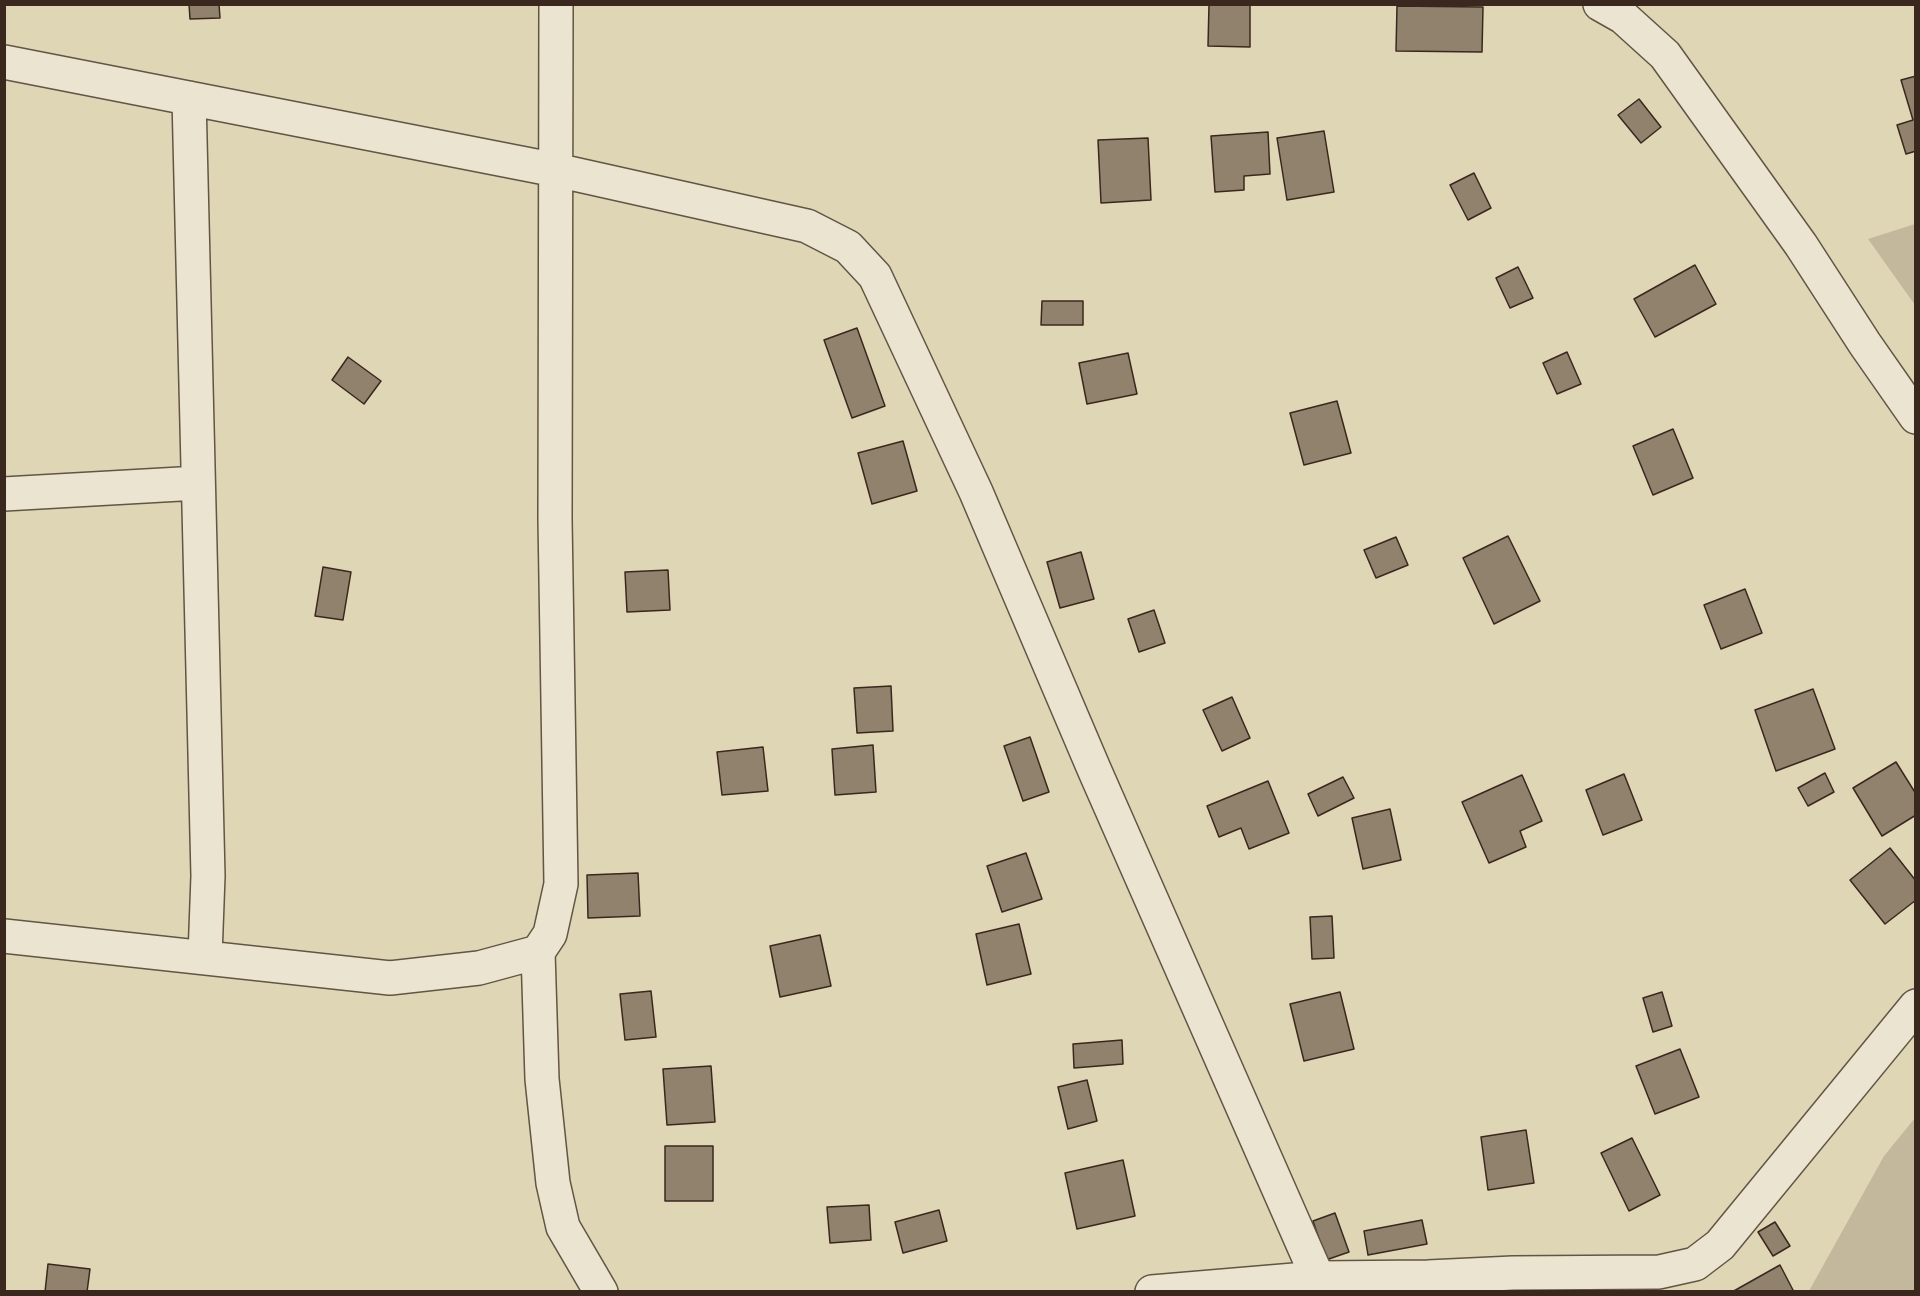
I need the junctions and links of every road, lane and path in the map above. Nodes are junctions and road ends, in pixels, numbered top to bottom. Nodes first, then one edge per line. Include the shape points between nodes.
1 (556, 4) edge
2 (1600, 4) edge
3 (4, 62) edge
4 (189, 98) junction
5 (556, 170) junction
6 (1916, 417) edge
7 (198, 483) junction
8 (4, 494) edge
9 (4, 936) edge
10 (538, 952) junction
11 (205, 956) junction
12 (1916, 1006) edge
13 (1321, 1285) edge
14 (601, 1292) edge
15 (1152, 1292) edge

1 - 5 street
2 - 6 street via 1623,17 1665,55 1802,246
3 - 4 street
4 - 5 street
4 - 7 street
5 - 10 street via 555,519 561,884 550,934
5 - 13 street via 807,226 848,246 875,276 976,492
7 - 8 street
7 - 11 street via 208,876
9 - 11 street
10 - 11 street via 479,968 390,978
10 - 14 street via 542,1079 553,1183 564,1227
12 - 13 street via 1720,1245 1695,1264 1659,1272 1513,1273
13 - 15 street

